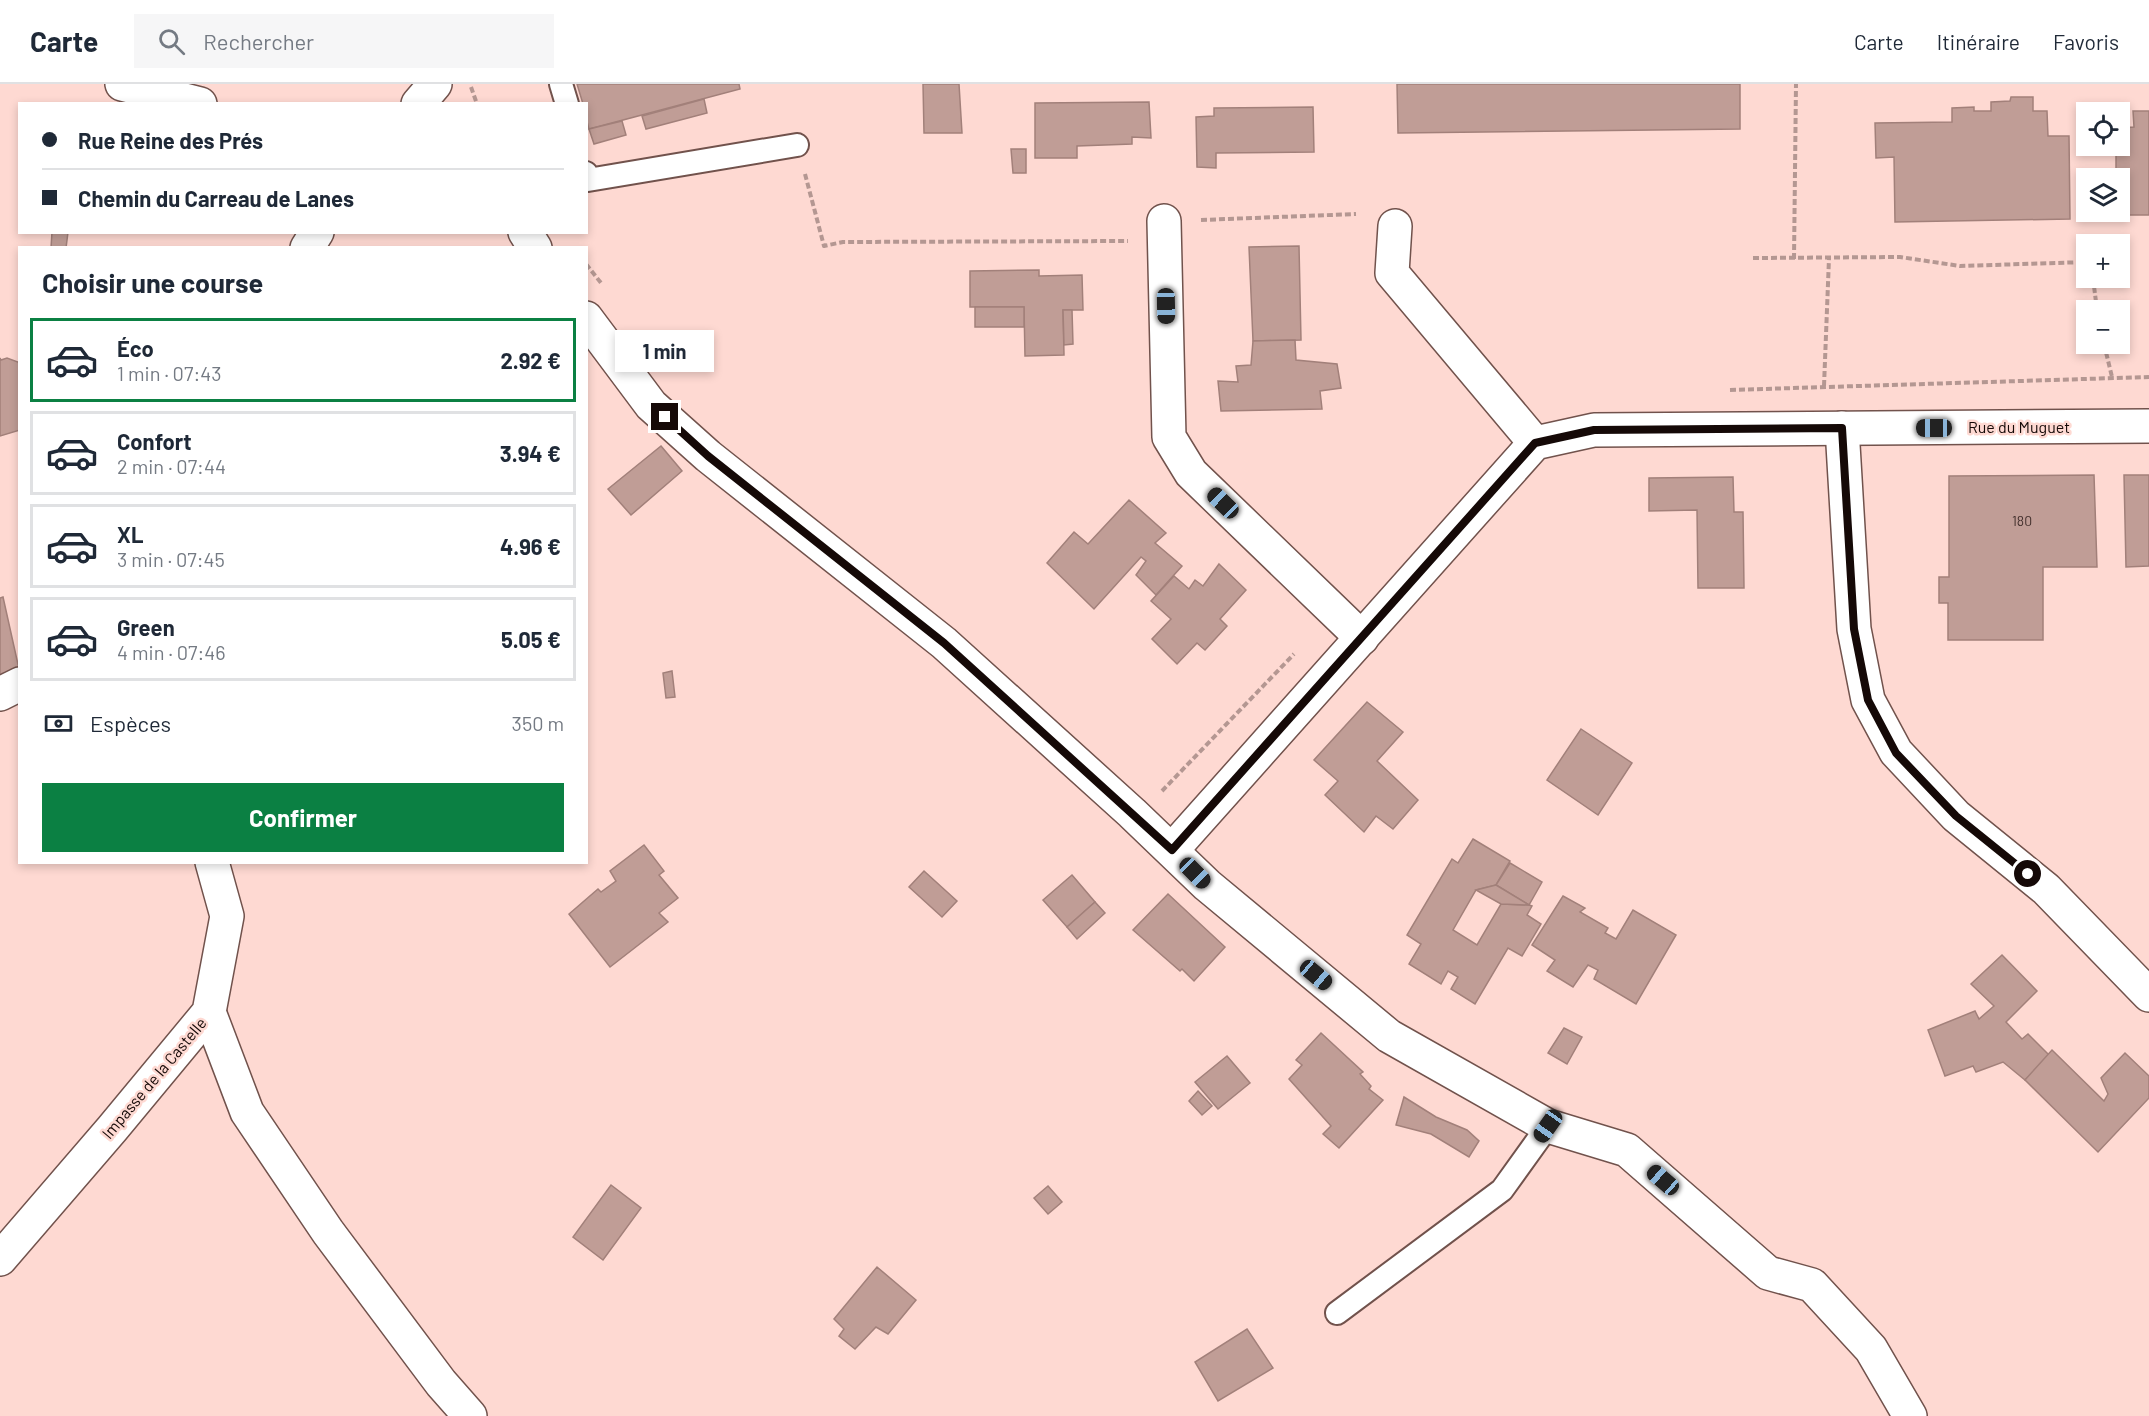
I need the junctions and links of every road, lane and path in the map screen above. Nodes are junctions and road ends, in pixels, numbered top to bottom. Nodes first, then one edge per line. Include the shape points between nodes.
1 (122, 84) edge
2 (435, 84) edge
3 (446, 84) edge
4 (470, 84) edge
5 (561, 84) edge
6 (1796, 84) edge
7 (192, 102) edge
8 (420, 102) edge
9 (451, 102) edge
10 (476, 102) edge
11 (566, 102) edge
12 (797, 145) joint
13 (588, 180) edge
14 (1356, 214) dead end
15 (1395, 226) dead end
16 (1165, 231) junction
17 (1753, 258) dead end
18 (1829, 258) junction
19 (1794, 259) junction
20 (2076, 262) edge
21 (588, 267) edge
22 (606, 291) dead end
23 (588, 321) edge
24 (2106, 354) edge
25 (2112, 377) junction
26 (2149, 377) edge
27 (1824, 386) junction
28 (1720, 390) dead end
29 (2149, 426) edge
30 (1842, 428) junction
31 (1535, 443) junction
32 (1362, 638) junction
33 (1300, 647) dead end
34 (18, 685) edge
35 (0, 694) edge
36 (1158, 796) dead end
37 (1172, 850) junction
38 (213, 864) edge
39 (2149, 995) edge
40 (208, 1012) junction
41 (1548, 1126) junction
42 (0, 1259) edge
43 (1337, 1313) dead end
44 (470, 1416) edge
45 (1910, 1416) edge

1 - 7 street
2 - 8 street
3 - 9 street
4 - 10 path
5 - 11 lane
6 - 19 path
12 - 13 lane
12 - 16 path via 824,246 843,242
14 - 16 path
15 - 31 street via 1392,273
16 - 32 street via 1169,437 1191,473
17 - 19 path
18 - 19 path
18 - 20 path via 1900,257 1960,266
18 - 27 path
21 - 22 path
23 - 37 street via 651,405 708,456 944,643
24 - 25 path
25 - 26 path
25 - 27 path
27 - 28 path
29 - 30 street, Rue du Muguet
30 - 31 street, Rue du Muguet via 1594,430
30 - 39 street via 1854,629 1868,700 1896,753 1956,816 2046,889
31 - 32 street
32 - 37 street
33 - 36 path
34 - 35 street
37 - 41 street via 1206,885 1389,1036
38 - 40 street, Impasse de la Castelle via 227,916
40 - 42 street, Impasse de la Castelle
40 - 44 street via 248,1112 328,1232
41 - 43 lane via 1502,1190
41 - 45 street via 1628,1150 1768,1273 1812,1285 1871,1349

